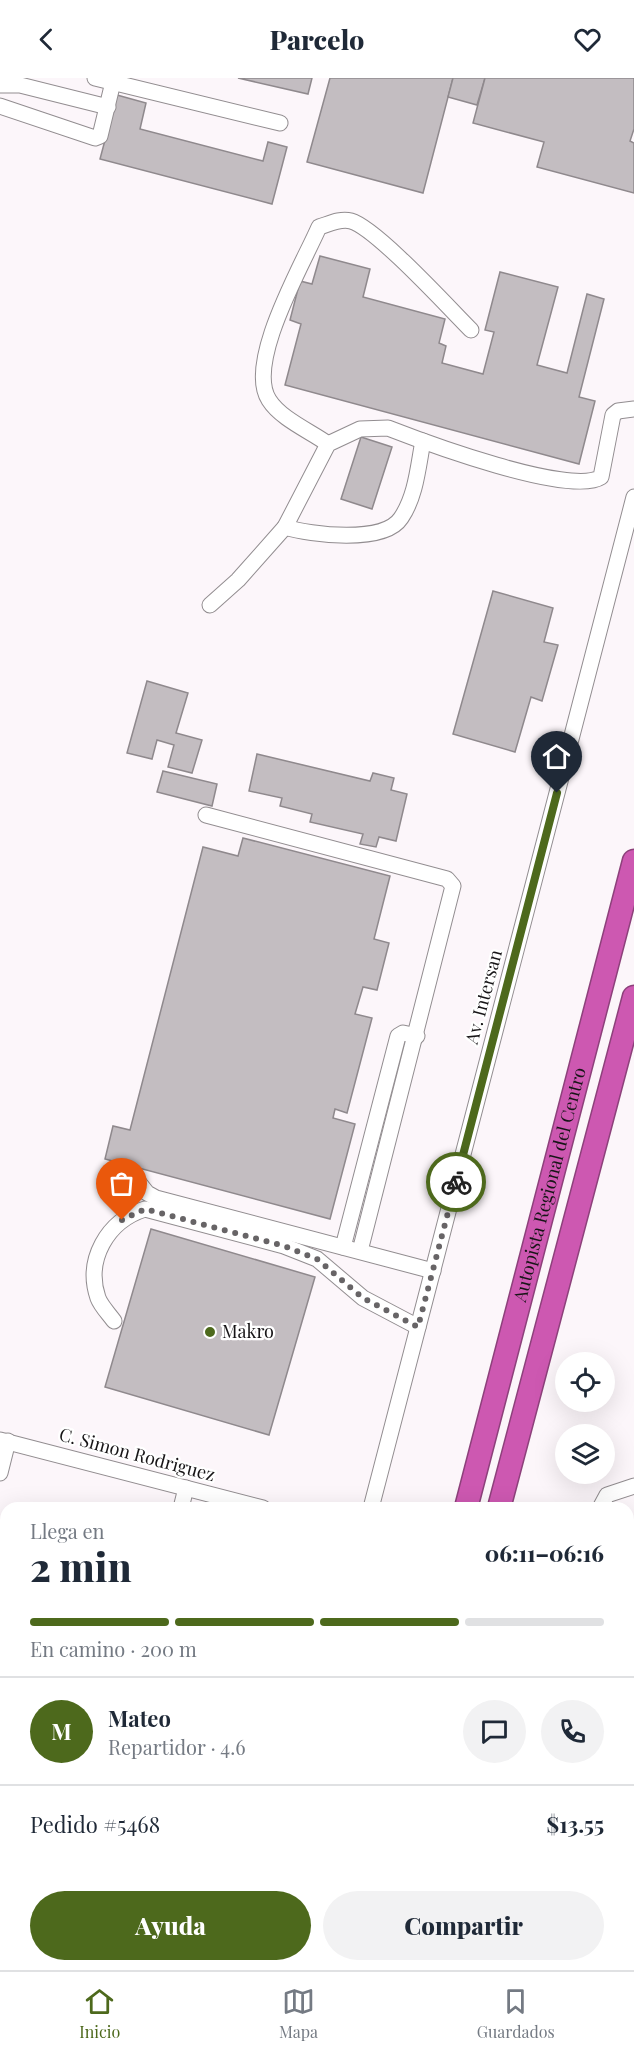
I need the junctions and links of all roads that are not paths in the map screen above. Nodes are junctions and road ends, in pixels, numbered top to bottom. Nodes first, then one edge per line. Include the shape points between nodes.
1 (95, 78) edge
2 (113, 82) junction
3 (0, 84) edge
4 (0, 106) edge
5 (108, 107) junction
6 (280, 123) dead end
7 (471, 330) dead end
8 (634, 409) edge
9 (423, 441) junction
10 (328, 444) junction
11 (634, 497) edge
12 (285, 527) junction
13 (210, 605) dead end
14 (206, 814) dead end
15 (634, 861) edge
16 (634, 997) edge
17 (417, 1035) junction
18 (136, 1179) dead end
19 (344, 1247) junction
20 (360, 1251) junction
21 (433, 1271) junction
22 (114, 1321) dead end
23 (418, 1327) junction
24 (4, 1440) edge
25 (0, 1473) edge
26 (634, 1486) edge
27 (186, 1488) junction
28 (182, 1502) edge
29 (240, 1502) edge
30 (373, 1502) edge
31 (468, 1502) edge
32 (502, 1502) edge
33 (603, 1502) edge

1 - 2 street
2 - 5 street
2 - 6 street
3 - 5 street
4 - 5 street via 95,138 100,136
7 - 10 street via 398,256 363,228 351,221 338,220 319,227 275,325 262,381 269,400
8 - 9 street via 613,415 601,477 588,482 550,480
9 - 10 street via 388,428 360,429
9 - 12 street via 411,499 400,520 381,531 329,536
10 - 12 street
11 - 21 street, Av. Intersan
12 - 13 street
14 - 17 street via 452,882
15 - 31 highway, Autopista Regional del Centro
16 - 32 highway, Autopista Regional del Centro
17 - 19 street via 398,1036
17 - 20 street
18 - 19 street via 156,1198
19 - 20 street
20 - 21 street
21 - 23 street, Av. Intersan
22 - 23 street via 99,1300 94,1262 112,1230 132,1213 145,1209 284,1246 317,1259 363,1298
23 - 30 street, Av. Intersan
24 - 25 street
24 - 27 street, C. Simon Rodriguez
26 - 33 street via 607,1495
27 - 28 street
27 - 29 street, C. Simon Rodriguez

